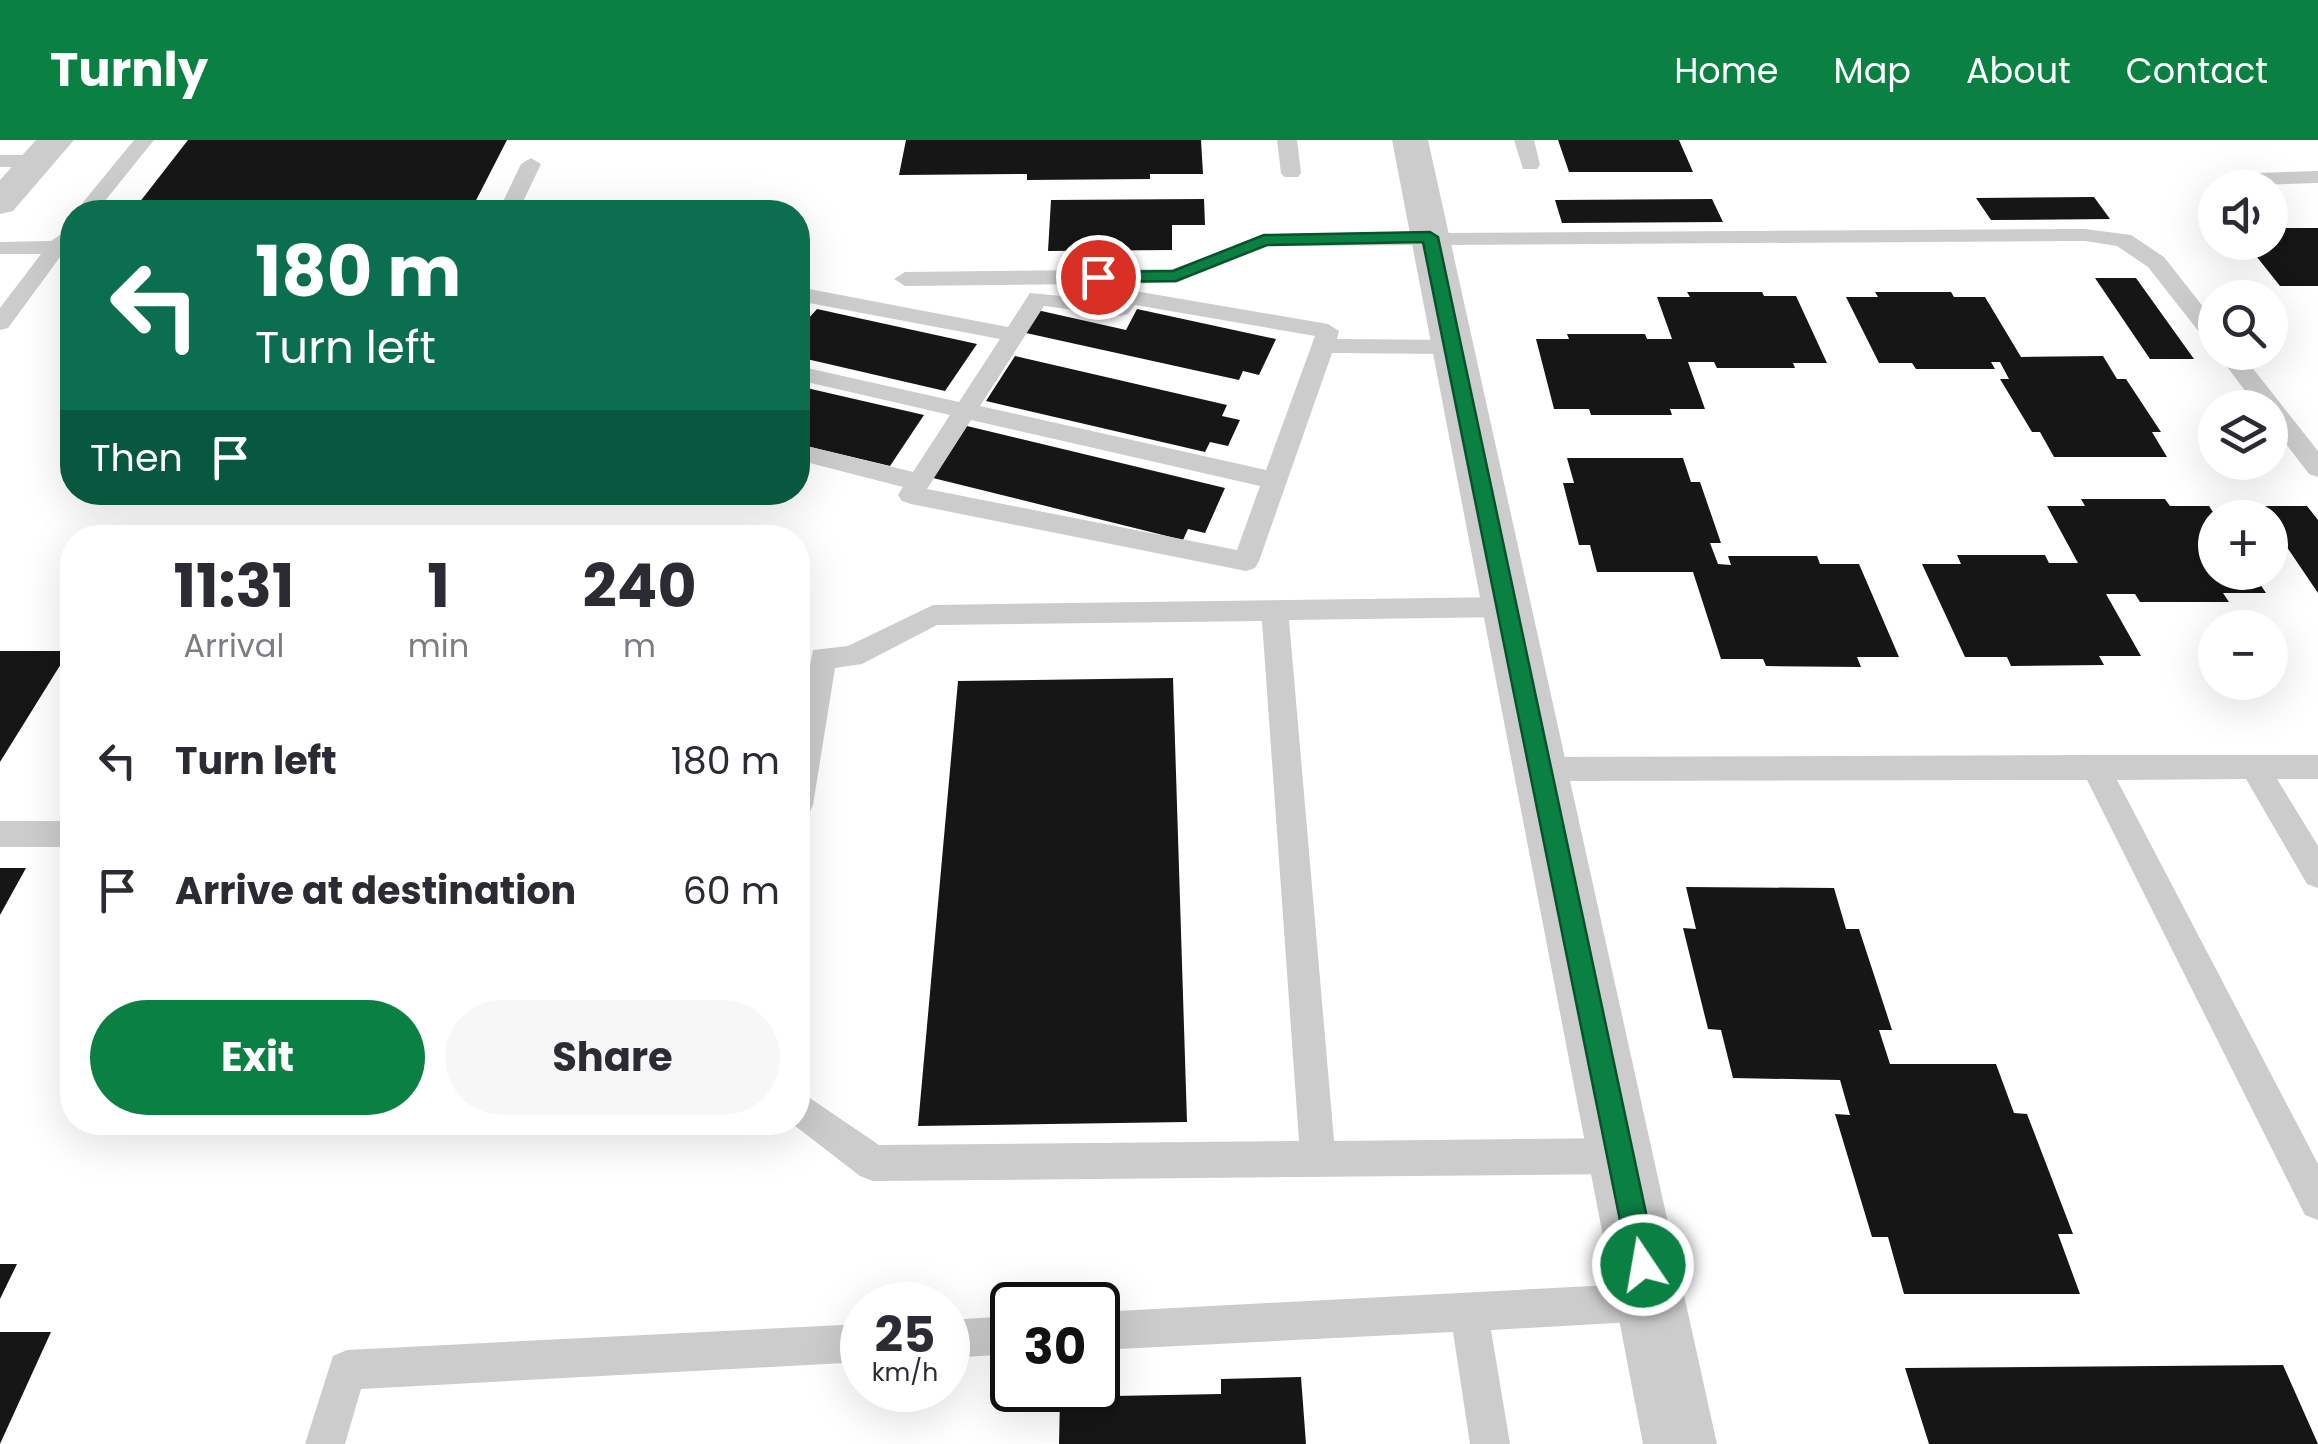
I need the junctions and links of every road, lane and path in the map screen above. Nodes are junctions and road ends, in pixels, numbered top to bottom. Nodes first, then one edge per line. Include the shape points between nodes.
1 (144, 140) edge
2 (1287, 140) edge
3 (1410, 140) edge
4 (1524, 140) edge
5 (47, 150) edge
6 (0, 161) edge
7 (531, 164) dead end
8 (1530, 165) dead end
9 (1291, 173) dead end
10 (2318, 177) edge
11 (2288, 178) edge
12 (95, 200) edge
13 (514, 200) edge
14 (0, 203) edge
15 (1430, 237) junction
16 (60, 247) edge
17 (0, 248) edge
18 (60, 253) edge
19 (905, 279) dead end
20 (810, 296) edge
21 (2198, 315) edge
22 (0, 323) edge
23 (1014, 336) junction
24 (1322, 346) junction
25 (1452, 347) junction
26 (2241, 370) edge
27 (810, 376) edge
28 (964, 413) junction
29 (810, 455) edge
30 (2318, 468) edge
31 (1274, 481) junction
32 (919, 482) junction
33 (1508, 608) junction
34 (1274, 610) junction
35 (810, 734) edge
36 (2318, 766) edge
37 (2094, 767) junction
38 (2254, 767) junction
39 (1540, 769) junction
40 (0, 834) edge
41 (60, 834) dead end
42 (2318, 874) edge
43 (810, 1116) edge
44 (1620, 1156) junction
45 (1318, 1158) junction
46 (2318, 1202) edge
47 (1650, 1302) junction
48 (1469, 1312) junction
49 (1120, 1330) edge
50 (840, 1344) edge
51 (325, 1444) edge
52 (1490, 1444) edge
53 (1680, 1444) edge

1 - 12 lane
2 - 9 lane
3 - 15 street
4 - 8 lane
5 - 6 lane
5 - 14 street
7 - 13 lane
10 - 11 lane
15 - 19 lane via 1264,240 1176,276
15 - 21 lane via 2085,236 2122,240 2156,262
15 - 25 street
16 - 17 lane
18 - 22 lane
20 - 23 lane
23 - 24 lane via 1038,298 1120,309 1128,296 1328,330
23 - 28 lane
24 - 25 lane
24 - 31 lane
25 - 33 street
26 - 30 lane
27 - 28 lane
28 - 31 lane
28 - 32 lane
29 - 32 lane
31 - 32 lane via 1246,561 911,494
33 - 34 lane
33 - 39 street
34 - 35 lane via 933,615 852,656 823,658
34 - 45 lane
36 - 38 lane
37 - 38 lane
37 - 39 lane
37 - 46 lane
38 - 42 lane
39 - 44 street
40 - 41 lane
43 - 45 lane via 873,1163
44 - 45 lane
44 - 47 street
47 - 48 lane
47 - 53 street
48 - 49 lane
48 - 52 lane
50 - 51 lane via 347,1370

